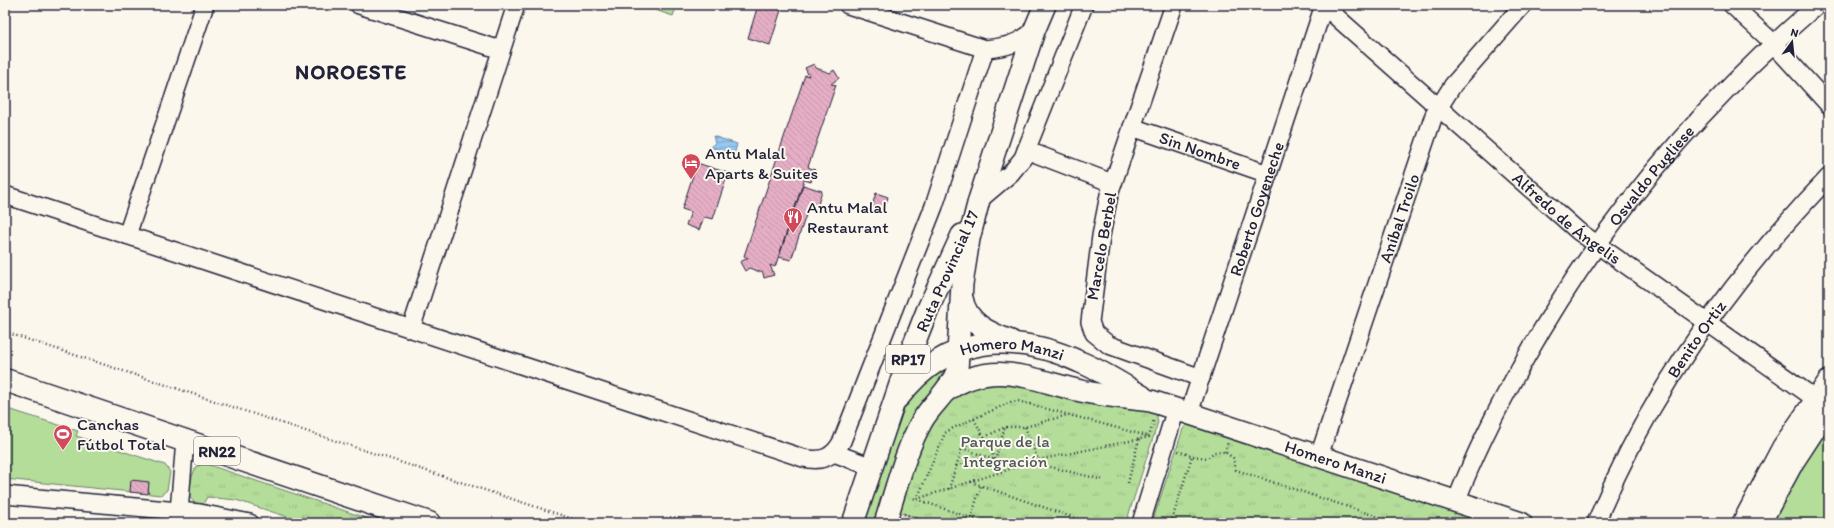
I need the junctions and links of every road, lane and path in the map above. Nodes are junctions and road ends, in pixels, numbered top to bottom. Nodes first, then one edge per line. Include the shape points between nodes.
1 (205, 5) edge
2 (359, 5) edge
3 (516, 5) edge
4 (848, 5) edge
5 (1045, 5) edge
6 (1084, 5) edge
7 (1174, 5) edge
8 (1324, 5) edge
9 (1523, 5) edge
10 (1732, 5) edge
11 (1817, 5) edge
12 (1034, 31) junction
13 (1773, 44) junction
14 (985, 49) junction
15 (501, 50) junction
16 (1829, 105) edge
17 (1438, 107) junction
18 (1132, 127) junction
19 (1026, 150) junction
20 (1268, 174) junction
21 (1829, 177) edge
22 (1112, 183) junction
23 (5, 195) edge
24 (979, 200) junction
25 (127, 235) junction
26 (1596, 245) junction
27 (961, 297) junction
28 (1707, 323) junction
29 (411, 329) junction
30 (5, 332) edge
31 (1019, 344) junction
32 (959, 350) junction
33 (1200, 378) junction
34 (5, 380) edge
35 (1829, 381) edge
36 (946, 391) junction
37 (1824, 405) edge
38 (1152, 408) junction
39 (1182, 411) junction
40 (890, 414) junction
41 (1067, 415) junction
42 (974, 419) junction
43 (1005, 427) junction
44 (1025, 427) junction
45 (1149, 437) junction
46 (984, 438) junction
47 (1139, 439) junction
48 (185, 441) junction
49 (962, 448) junction
50 (1176, 451) dead end
51 (834, 454) junction
52 (1192, 456) junction
53 (1319, 456) junction
54 (995, 460) junction
55 (1038, 460) junction
56 (1030, 462) junction
57 (956, 466) junction
58 (872, 467) junction
59 (1001, 472) junction
60 (1103, 480) dead end
61 (970, 482) junction
62 (1128, 483) dead end
63 (981, 485) junction
64 (949, 489) junction
65 (5, 495) edge
66 (904, 495) dead end
67 (917, 499) junction
68 (1456, 502) junction
69 (179, 517) edge
70 (891, 518) edge
71 (971, 518) junction
72 (421, 522) edge
73 (250, 523) edge
74 (585, 523) edge
75 (651, 523) edge
76 (695, 523) edge
77 (853, 523) edge
78 (932, 523) edge
79 (986, 523) edge
80 (1089, 523) edge
81 (1141, 523) edge
82 (1171, 523) edge
83 (1397, 523) edge
84 (1521, 523) edge
85 (1596, 523) edge
86 (1743, 523) edge
87 (1760, 523) edge

1 - 25 street
2 - 15 street
3 - 15 street
4 - 14 street
5 - 12 main road, Ruta Provincial 17 / RP17
6 - 19 street
7 - 18 street, Marcelo Berbel
8 - 17 street, Alfredo de Ángelis
8 - 20 street, Roberto Goyeneche
9 - 17 street, Aníbal Troilo via 1453,85
10 - 13 street
11 - 13 street, Osvaldo Pugliese
12 - 14 street via 1020,41 1004,47
12 - 24 main road, Ruta Provincial 17 / RP17
13 - 16 street
13 - 26 street, Osvaldo Pugliese via 1695,121 1650,174
14 - 51 street via 934,206 842,441
15 - 29 street
17 - 26 street, Alfredo de Ángelis
17 - 53 street, Aníbal Troilo via 1429,126
18 - 20 street, Sin Nombre
18 - 22 street, Marcelo Berbel
19 - 22 street
19 - 24 street via 1011,173
20 - 33 street, Roberto Goyeneche
21 - 28 street, Benito Ortiz via 1766,247
22 - 33 street, Marcelo Berbel via 1101,236 1090,316 1092,328 1103,342 1115,348
23 - 25 street
24 - 27 main road, Ruta Provincial 17 / RP17
24 - 40 main road, Ruta Provincial 17 / RP17 via 921,324
25 - 29 street
26 - 28 street, Alfredo de Ángelis
26 - 68 street, Osvaldo Pugliese via 1566,290 1515,377 1473,460
27 - 31 main road via 965,310 977,324 988,332
27 - 32 main road, Ruta Provincial 17 / RP17
28 - 37 street, Alfredo de Ángelis
28 - 85 street, Benito Ortiz via 1645,419
29 - 51 street via 803,458 820,460
30 - 74 path
31 - 32 main road, Homero Manzi via 991,343
31 - 38 main road, Homero Manzi via 1079,361
32 - 36 main road, Ruta Provincial 17 / RP17 via 957,371
32 - 40 main road, Homero Manzi via 939,360 918,376 900,397
33 - 39 street, Roberto Goyeneche
34 - 48 highway, RN22
35 - 37 main road
36 - 38 main road, Homero Manzi via 972,377 1004,373 1024,375
36 - 70 main road, Ruta Provincial 17 / RP17 via 931,407 918,429
37 - 86 main road via 1775,461
37 - 87 main road
38 - 39 main road, Homero Manzi
38 - 45 path via 1154,420
39 - 53 main road, Homero Manzi
39 - 81 street, Roberto Goyeneche
40 - 58 main road, Ruta Provincial 17 / RP17
41 - 42 path via 1016,401
41 - 44 path
41 - 45 path
42 - 46 path
42 - 67 path via 945,433
43 - 44 path
43 - 46 path
43 - 54 path
44 - 55 path
45 - 47 path
46 - 49 path
46 - 54 path
47 - 55 path
47 - 62 path
48 - 69 street
48 - 72 highway, RN22
49 - 54 path
49 - 57 path
50 - 52 path
51 - 58 street
52 - 82 path
52 - 83 path via 1208,458 1214,452 1224,452 1233,458 1236,470
53 - 68 main road, Homero Manzi
54 - 57 path
54 - 59 path
55 - 56 path
56 - 59 path
56 - 60 path
57 - 64 path
58 - 77 main road, Ruta Provincial 17 / RP17
59 - 61 path
61 - 63 path
61 - 64 path
63 - 71 path
63 - 80 path
64 - 67 path
65 - 69 street
66 - 67 path
67 - 71 path
68 - 84 main road, Homero Manzi
69 - 73 street via 219,516
70 - 78 path
71 - 79 path
75 - 76 path via 672,517

